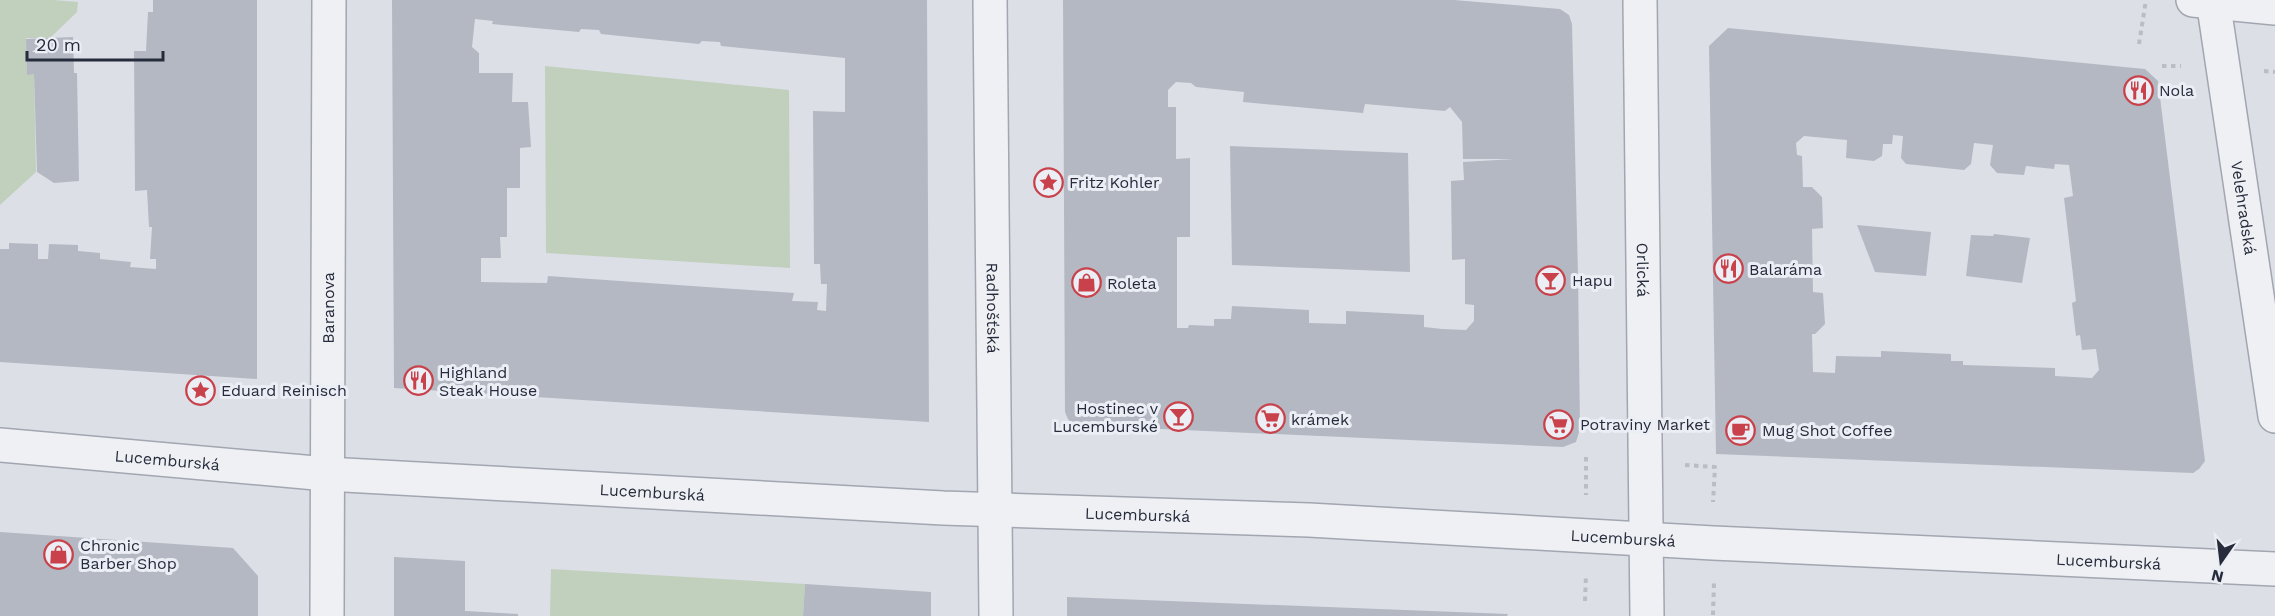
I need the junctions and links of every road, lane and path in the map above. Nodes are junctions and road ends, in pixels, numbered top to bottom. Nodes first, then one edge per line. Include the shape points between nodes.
1 (329, 0) edge
2 (990, 0) edge
3 (1640, 0) edge
4 (2146, 0) edge
5 (2206, 1) edge
6 (2275, 8) edge
7 (2139, 44) dead end
8 (2275, 416) edge
9 (0, 445) edge
10 (1586, 457) dead end
11 (1681, 465) dead end
12 (327, 474) junction
13 (1586, 495) dead end
14 (1713, 504) dead end
15 (995, 510) junction
16 (1646, 539) junction
17 (1586, 567) dead end
18 (2275, 569) edge
19 (1714, 572) dead end
20 (1585, 601) dead end
21 (1713, 615) edge
22 (327, 616) edge
23 (996, 616) edge
24 (1647, 616) edge

1 - 12 street, Baranova
2 - 15 street, Radhošťská
3 - 16 street, Orlická
4 - 7 path
5 - 6 street
5 - 8 street, Velehradská
9 - 12 street, Lucemburská
10 - 13 path
11 - 14 path via 1715,467
12 - 15 street, Lucemburská
12 - 22 street, Baranova
15 - 16 street, Lucemburská via 1309,520
15 - 23 street, Radhošťská
16 - 18 street, Lucemburská
16 - 24 street, Orlická
17 - 20 path
19 - 21 path

